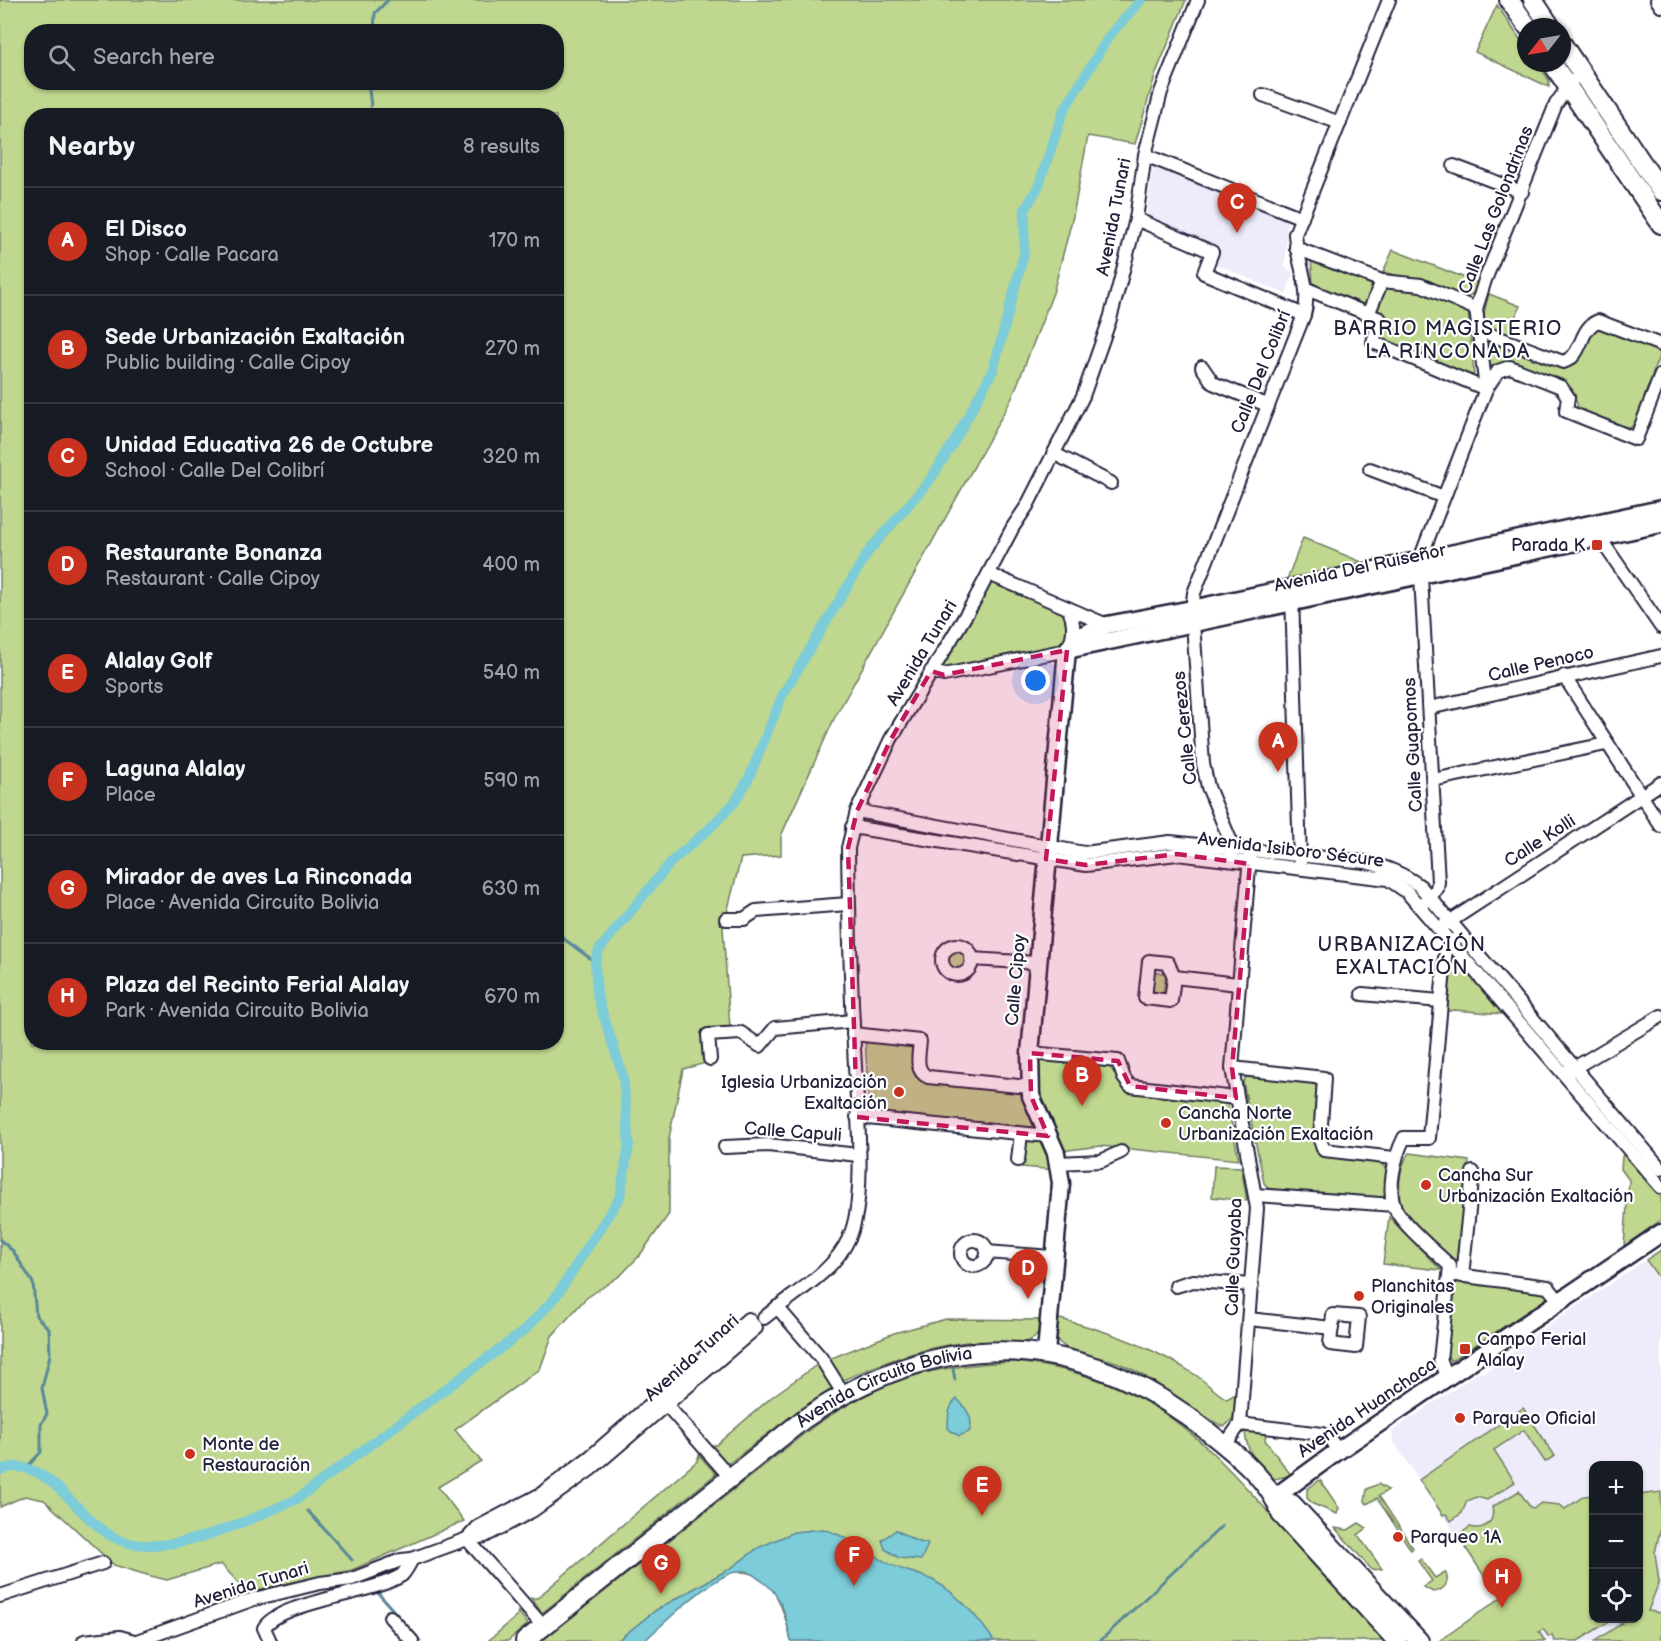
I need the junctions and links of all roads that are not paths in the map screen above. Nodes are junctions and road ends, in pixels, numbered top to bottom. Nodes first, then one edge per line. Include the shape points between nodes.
1 (1198, 0) edge
2 (1389, 0) edge
3 (1509, 0) edge
4 (1533, 0) edge
5 (1657, 0) edge
6 (1661, 6) edge
7 (1522, 18) edge
8 (1545, 18) edge
9 (1571, 70) edge
10 (1564, 72) edge
11 (1574, 79) junction
12 (1263, 95) dead end
13 (1340, 123) junction
14 (1145, 155) junction
15 (1454, 166) dead end
16 (1661, 191) edge
17 (1522, 192) junction
18 (1302, 218) junction
19 (1136, 219) junction
20 (1661, 224) edge
21 (1296, 248) junction
22 (1382, 281) junction
23 (1307, 289) junction
24 (1476, 309) junction
25 (1369, 312) junction
26 (1304, 315) junction
27 (1478, 330) junction
28 (1661, 345) edge
29 (1202, 367) dead end
30 (1661, 375) edge
31 (1486, 389) junction
32 (1267, 405) junction
33 (1055, 454) junction
34 (1370, 469) dead end
35 (1111, 483) dead end
36 (1444, 497) junction
37 (1661, 509) edge
38 (1661, 524) edge
39 (1597, 530) junction
40 (1420, 567) junction
41 (988, 574) junction
42 (1292, 595) junction
43 (1068, 608) junction
44 (1193, 616) junction
45 (1107, 624) junction
46 (1661, 627) edge
47 (1067, 650) junction
48 (1661, 656) edge
49 (931, 671) junction
50 (1564, 676) junction
51 (1429, 708) junction
52 (1606, 744) junction
53 (1433, 780) junction
54 (1661, 783) edge
55 (1641, 796) junction
56 (858, 811) junction
57 (1661, 825) edge
58 (852, 826) junction
59 (1048, 853) junction
60 (1232, 856) junction
61 (1300, 856) junction
62 (1250, 858) junction
63 (1299, 869) junction
64 (1424, 901) junction
65 (848, 904) junction
66 (726, 919) dead end
67 (1444, 926) junction
68 (1456, 939) junction
69 (972, 959) dead end
70 (1037, 963) junction
71 (1174, 977) dead end
72 (1238, 984) junction
73 (1362, 994) dead end
74 (1440, 1001) junction
75 (1661, 1016) edge
76 (853, 1021) junction
77 (853, 1034) junction
78 (1030, 1053) junction
79 (710, 1059) dead end
80 (1574, 1067) junction
81 (1232, 1068) junction
82 (1564, 1076) junction
83 (1029, 1087) junction
84 (1236, 1098) junction
85 (857, 1117) junction
86 (1021, 1134) junction
87 (1048, 1136) junction
88 (725, 1146) dead end
89 (1120, 1152) dead end
90 (858, 1155) junction
91 (1394, 1158) junction
92 (1018, 1160) dead end
93 (1058, 1163) junction
94 (1661, 1169) edge
95 (1473, 1172) dead end
96 (1661, 1187) edge
97 (1256, 1196) junction
98 (1394, 1205) junction
99 (1661, 1233) edge
100 (987, 1252) dead end
101 (1052, 1257) junction
102 (1456, 1275) junction
103 (1252, 1285) junction
104 (1176, 1286) dead end
105 (1560, 1302) junction
106 (777, 1307) junction
107 (764, 1318) dead end
108 (1249, 1319) junction
109 (1332, 1328) dead end
110 (1046, 1353) junction
111 (1448, 1377) junction
112 (843, 1393) junction
113 (658, 1396) junction
114 (667, 1406) junction
115 (1240, 1424) junction
116 (1225, 1445) junction
117 (1338, 1451) junction
118 (730, 1477) junction
119 (1275, 1497) junction
120 (467, 1539) junction
121 (412, 1559) junction
122 (103, 1563) dead end
123 (0, 1596) edge
124 (390, 1617) dead end
125 (543, 1626) junction
126 (84, 1641) edge
127 (135, 1641) edge
128 (270, 1641) edge
129 (412, 1641) edge
130 (525, 1641) edge
131 (1397, 1641) edge
132 (1419, 1641) edge

1 - 14 street, Avenida Tunari via 1161,92
2 - 13 street, Calle Del Colibrí
3 - 7 main road
4 - 8 main road
5 - 6 street
9 - 11 main road
10 - 11 main road
11 - 16 main road
11 - 17 street, Calle Las Golondrinas via 1556,104
11 - 20 main road
12 - 13 street
13 - 18 street, Calle Del Colibrí
14 - 18 street
14 - 19 street, Avenida Tunari
15 - 17 street
17 - 24 street, Calle Las Golondrinas
18 - 21 street, Calle Del Colibrí via 1295,234
19 - 26 street via 1212,252 1204,273
19 - 33 street, Avenida Tunari via 1110,319 1083,396
21 - 22 street
21 - 23 street, Calle Del Colibrí
22 - 24 street via 1421,285
22 - 25 street
23 - 25 street
23 - 26 street, Calle Del Colibrí
24 - 27 street, Calle Las Golondrinas
25 - 31 street via 1380,319 1372,342
26 - 32 street, Calle Del Colibrí
27 - 28 street via 1563,362 1573,357 1586,329 1598,321
27 - 31 street, Calle Las Golondrinas
29 - 32 street via 1213,383
30 - 31 street via 1636,439 1566,411 1568,397 1562,387 1510,367 1498,371
31 - 36 street, Calle Las Golondrinas
32 - 44 street, Calle Del Colibrí via 1194,593
33 - 35 street
33 - 41 street, Avenida Tunari
34 - 36 street
36 - 40 street, Calle Las Golondrinas
37 - 39 main road, Avenida Del Ruiseñor
38 - 39 main road, Avenida Del Ruiseñor
39 - 40 main road, Avenida Del Ruiseñor
39 - 46 street
40 - 42 main road, Avenida Del Ruiseñor
40 - 51 street, Calle Guapomos
41 - 43 street
41 - 49 street, Avenida Tunari
42 - 44 main road, Avenida Del Ruiseñor
42 - 61 street
43 - 45 street
43 - 47 street, Calle Cipoy via 1074,626
44 - 45 main road, Avenida Del Ruiseñor
44 - 47 main road, Avenida Del Ruiseñor
44 - 60 street, Calle Cerezos via 1203,764 1208,787 1231,842
45 - 47 main road, Avenida Del Ruiseñor via 1079,636
47 - 49 street, Avenida Del Ruiseñor via 944,675
47 - 59 main road, Calle Cipoy
48 - 50 street, Calle Penoco
49 - 56 street, Avenida Tunari via 891,739
50 - 51 street, Calle Penoco
50 - 52 street
51 - 53 street, Calle Guapomos
52 - 53 street
52 - 55 street
53 - 64 street, Calle Guapomos via 1438,882 1437,889
54 - 55 street, Calle Kolli
55 - 57 street
55 - 67 street, Calle Kolli
56 - 58 street, Avenida Tunari
56 - 59 street, Avenida Isiboro Sécure
58 - 59 street, Avenida Isiboro Sécure
58 - 65 street, Avenida Tunari
59 - 60 street, Avenida Isiboro Sécure via 1084,853 1170,842
59 - 70 main road, Calle Cipoy
60 - 62 street, Avenida Isiboro Sécure
61 - 62 street, Avenida Isiboro Sécure
61 - 63 street
61 - 64 street, Avenida Isiboro Sécure via 1386,867 1420,886
62 - 63 street, Avenida Isiboro Sécure
62 - 72 street, Calle Guayaba
63 - 64 street, Avenida Isiboro Sécure via 1378,876
64 - 67 street, Avenida Isiboro Sécure
65 - 66 street via 756,911 744,919
65 - 76 street, Avenida Tunari
67 - 68 street, Avenida Isiboro Sécure
68 - 74 street via 1445,958
68 - 80 street, Avenida Isiboro Sécure
68 - 82 street, Avenida Isiboro Sécure
69 - 70 street
70 - 78 main road, Calle Cipoy
71 - 72 street
72 - 81 street, Calle Guayaba
73 - 74 street
74 - 91 street via 1429,1138 1404,1138
75 - 80 street
76 - 77 street, Avenida Tunari
76 - 79 street via 775,1028 760,1046 741,1033 708,1035
77 - 83 street via 920,1041 918,1066 928,1077
77 - 85 street, Avenida Tunari
78 - 83 main road, Calle Cipoy
78 - 84 street via 1118,1061 1130,1086
80 - 82 street
80 - 94 street, Avenida Isiboro Sécure
81 - 84 street, Calle Guayaba
81 - 91 street via 1324,1078 1320,1140 1324,1150
82 - 96 street, Avenida Isiboro Sécure
83 - 87 main road, Calle Cipoy
84 - 97 street, Calle Guayaba
85 - 86 street
85 - 90 street, Avenida Tunari
86 - 87 street
86 - 92 street
87 - 93 main road, Calle Cipoy
88 - 90 street, Calle Capuli
89 - 93 street via 1101,1161
90 - 106 street, Avenida Tunari via 858,1188 850,1236 828,1267
91 - 98 street
93 - 101 main road, Calle Cipoy via 1060,1183
95 - 102 street
97 - 98 street
97 - 103 street, Calle Guayaba
98 - 102 street
99 - 105 main road, Avenida Huanchaca
100 - 101 street
101 - 110 main road, Calle Cipoy
102 - 105 street via 1548,1287
102 - 111 street via 1440,1360
103 - 104 street via 1193,1281
103 - 108 street, Calle Guayaba
105 - 111 main road, Avenida Huanchaca
106 - 107 street, Avenida Tunari
106 - 112 street via 821,1358
108 - 109 street
108 - 115 street, Calle Guayaba
110 - 112 main road, Avenida Circuito Bolivia via 987,1352 924,1361
110 - 116 main road, Avenida Circuito Bolivia via 1089,1365 1149,1390
111 - 117 main road, Avenida Huanchaca
112 - 118 main road, Avenida Circuito Bolivia
113 - 114 street
113 - 114 street, Avenida Tunari via 748,1319 756,1328
113 - 120 street, Avenida Tunari via 541,1494 478,1527
114 - 118 street
114 - 120 street, Avenida Tunari via 591,1469 532,1511 485,1536
115 - 116 street
115 - 117 street via 1322,1434
116 - 119 main road, Avenida Circuito Bolivia
117 - 119 main road, Avenida Huanchaca
118 - 125 main road, Avenida Circuito Bolivia
119 - 131 main road, Avenida Circuito Bolivia via 1281,1514
119 - 132 main road, Avenida Circuito Bolivia via 1292,1504
120 - 121 street, Avenida Tunari
120 - 125 street
121 - 127 street, Avenida Tunari via 352,1579 320,1582 254,1599
121 - 128 street, Avenida Tunari via 404,1574 382,1584 302,1606 268,1620 264,1628
122 - 123 street
124 - 129 street
125 - 130 main road, Avenida Circuito Bolivia
126 - 127 street, Avenida Tunari via 120,1637

